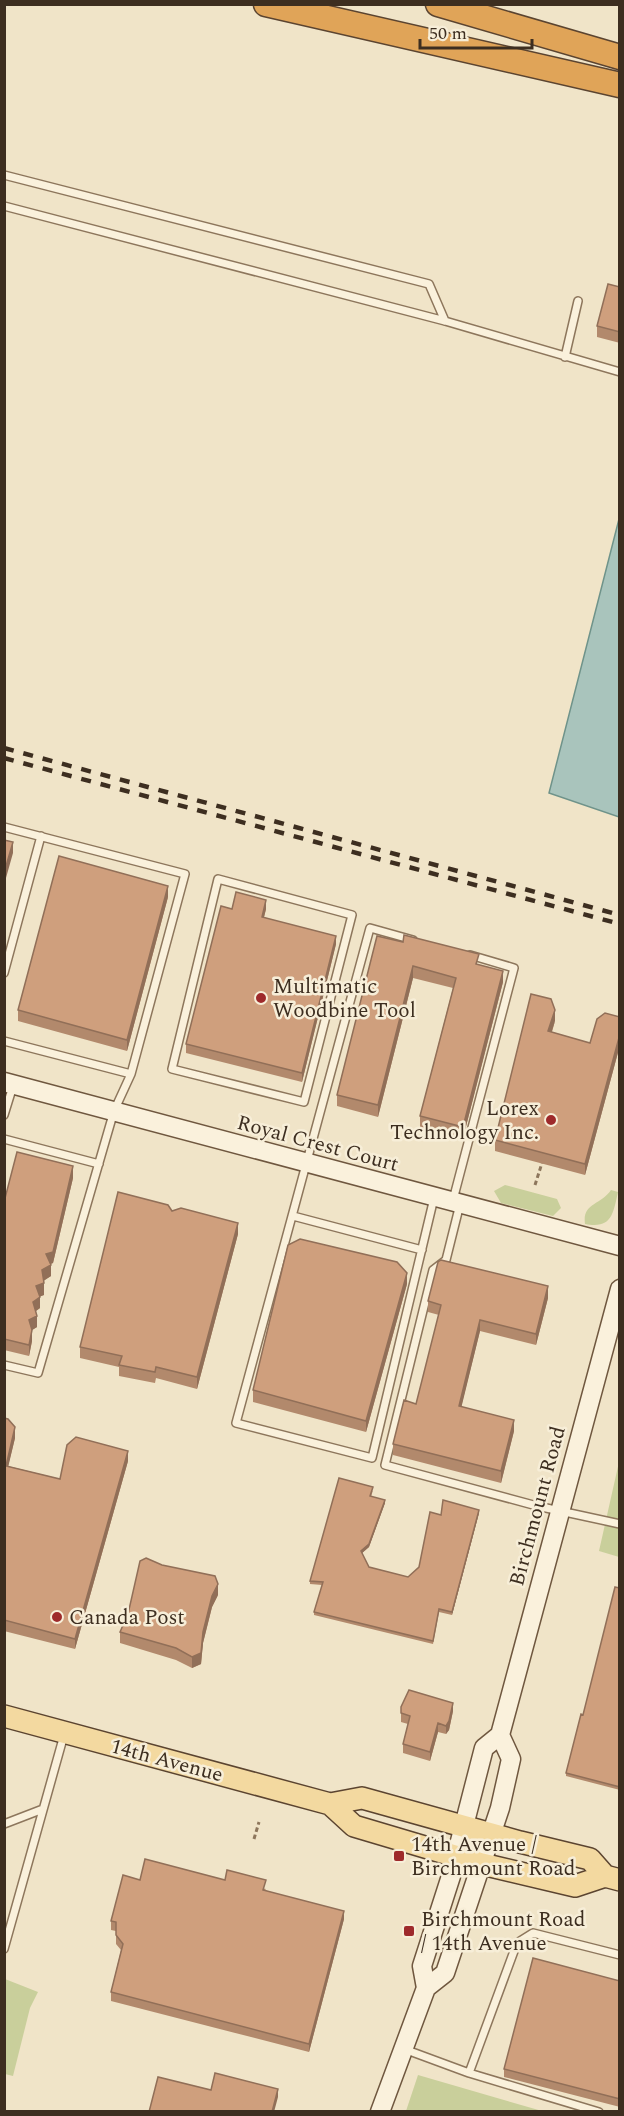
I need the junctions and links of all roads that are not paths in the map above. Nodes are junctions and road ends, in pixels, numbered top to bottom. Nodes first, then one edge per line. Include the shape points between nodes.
1 (266, 4) edge
2 (438, 4) edge
3 (620, 57) edge
4 (620, 85) edge
5 (4, 175) edge
6 (4, 206) edge
7 (578, 301) dead end
8 (445, 321) junction
9 (565, 357) junction
10 (620, 372) edge
11 (4, 827) edge
12 (41, 836) junction
13 (426, 943) edge
14 (459, 952) edge
15 (4, 973) edge
16 (333, 987) junction
17 (353, 992) junction
18 (4, 1041) edge
19 (131, 1074) junction
20 (9, 1083) edge
21 (114, 1111) junction
22 (4, 1115) edge
23 (4, 1139) edge
24 (307, 1163) junction
25 (99, 1164) junction
26 (449, 1201) junction
27 (293, 1216) junction
28 (620, 1246) edge
29 (422, 1250) junction
30 (620, 1289) edge
31 (4, 1365) edge
32 (560, 1510) junction
33 (620, 1524) edge
34 (4, 1716) edge
35 (65, 1732) junction
36 (501, 1735) junction
37 (330, 1804) junction
38 (43, 1809) junction
39 (4, 1824) edge
40 (464, 1827) junction
41 (492, 1834) junction
42 (456, 1856) junction
43 (482, 1864) junction
44 (612, 1878) edge
45 (4, 1949) edge
46 (620, 1956) edge
47 (426, 1988) junction
48 (402, 2049) junction
49 (469, 2073) junction
50 (380, 2112) edge
51 (599, 2112) edge

1 - 4 highway
2 - 3 highway
5 - 8 lane via 429,284
6 - 8 lane
7 - 9 lane
8 - 9 lane
9 - 10 lane
11 - 12 lane
12 - 15 lane
12 - 19 lane via 185,874
13 - 17 lane via 370,928
14 - 26 lane via 514,968
16 - 16 lane via 304,1102 172,1069 218,879 352,915
16 - 17 lane
17 - 24 lane
18 - 19 lane
19 - 21 lane
20 - 21 main road, Royal Crest Court
20 - 22 lane
21 - 24 main road, Royal Crest Court
21 - 25 lane
23 - 25 lane
24 - 26 main road, Royal Crest Court
24 - 27 lane
25 - 31 lane via 38,1373
26 - 28 main road, Royal Crest Court
26 - 29 lane
26 - 32 lane via 446,1260 434,1270 385,1465
27 - 29 lane
27 - 29 lane via 236,1423 372,1458
30 - 32 main road, Birchmount Road
32 - 33 lane
32 - 36 main road, Birchmount Road
34 - 35 main road, 14th Avenue
35 - 37 main road, 14th Avenue
35 - 38 lane
36 - 40 main road, Birchmount Road via 484,1748
36 - 41 main road, Birchmount Road via 511,1759
37 - 40 main road, 14th Avenue via 362,1798
37 - 42 main road, 14th Avenue via 354,1826
38 - 39 lane
38 - 45 lane
40 - 41 main road, 14th Avenue
40 - 42 main road, Birchmount Road
41 - 43 main road, Birchmount Road
41 - 44 main road, 14th Avenue via 590,1858
42 - 43 main road, 14th Avenue
42 - 47 main road, Birchmount Road via 422,1966
43 - 44 main road, 14th Avenue via 575,1886
43 - 47 main road, Birchmount Road via 444,1973
46 - 49 lane via 533,1933 517,1943
47 - 48 main road, Birchmount Road
48 - 49 lane
48 - 50 main road, Birchmount Road
49 - 51 lane

